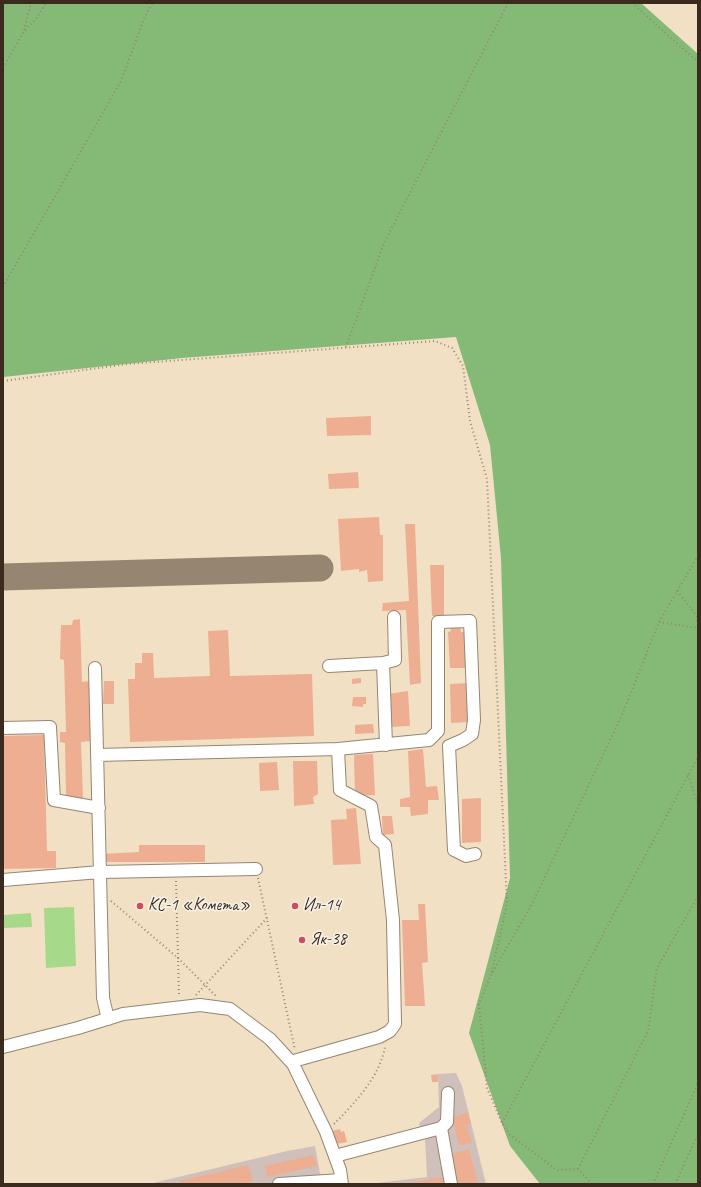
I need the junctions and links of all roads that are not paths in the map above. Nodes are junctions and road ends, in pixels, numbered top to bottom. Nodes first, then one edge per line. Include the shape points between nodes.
1 (394, 617) dead end
2 (383, 663) junction
3 (329, 666) dead end
4 (95, 668) dead end
5 (3, 728) edge
6 (434, 734) junction
7 (386, 744) junction
8 (449, 746) junction
9 (338, 749) junction
10 (97, 755) junction
11 (98, 808) junction
12 (474, 854) dead end
13 (256, 869) road end
14 (100, 872) junction
15 (3, 880) edge
16 (108, 1019) junction
17 (3, 1047) edge
18 (295, 1062) junction
19 (448, 1093) dead end
20 (441, 1128) junction
21 (335, 1156) junction
22 (342, 1182) edge
23 (279, 1184) edge
24 (451, 1184) edge

1 - 2 street via 395,660
2 - 3 street
2 - 7 street
4 - 10 street
5 - 11 street via 50,727 54,800
6 - 7 street via 429,740
6 - 8 street
6 - 8 street via 438,731 438,622 470,621 474,720 472,734
7 - 9 street
8 - 12 street via 454,850 466,856
9 - 10 street
9 - 18 street via 340,790 371,806 376,837 385,845 393,920 395,1024 386,1034
10 - 11 street
11 - 14 street
13 - 14 street
14 - 15 street
14 - 16 street via 104,998
16 - 17 street
16 - 18 street via 123,1014 200,1005 226,1008 235,1012
18 - 21 street
19 - 20 street via 447,1122
20 - 21 street
20 - 24 street
21 - 22 street
22 - 23 street

